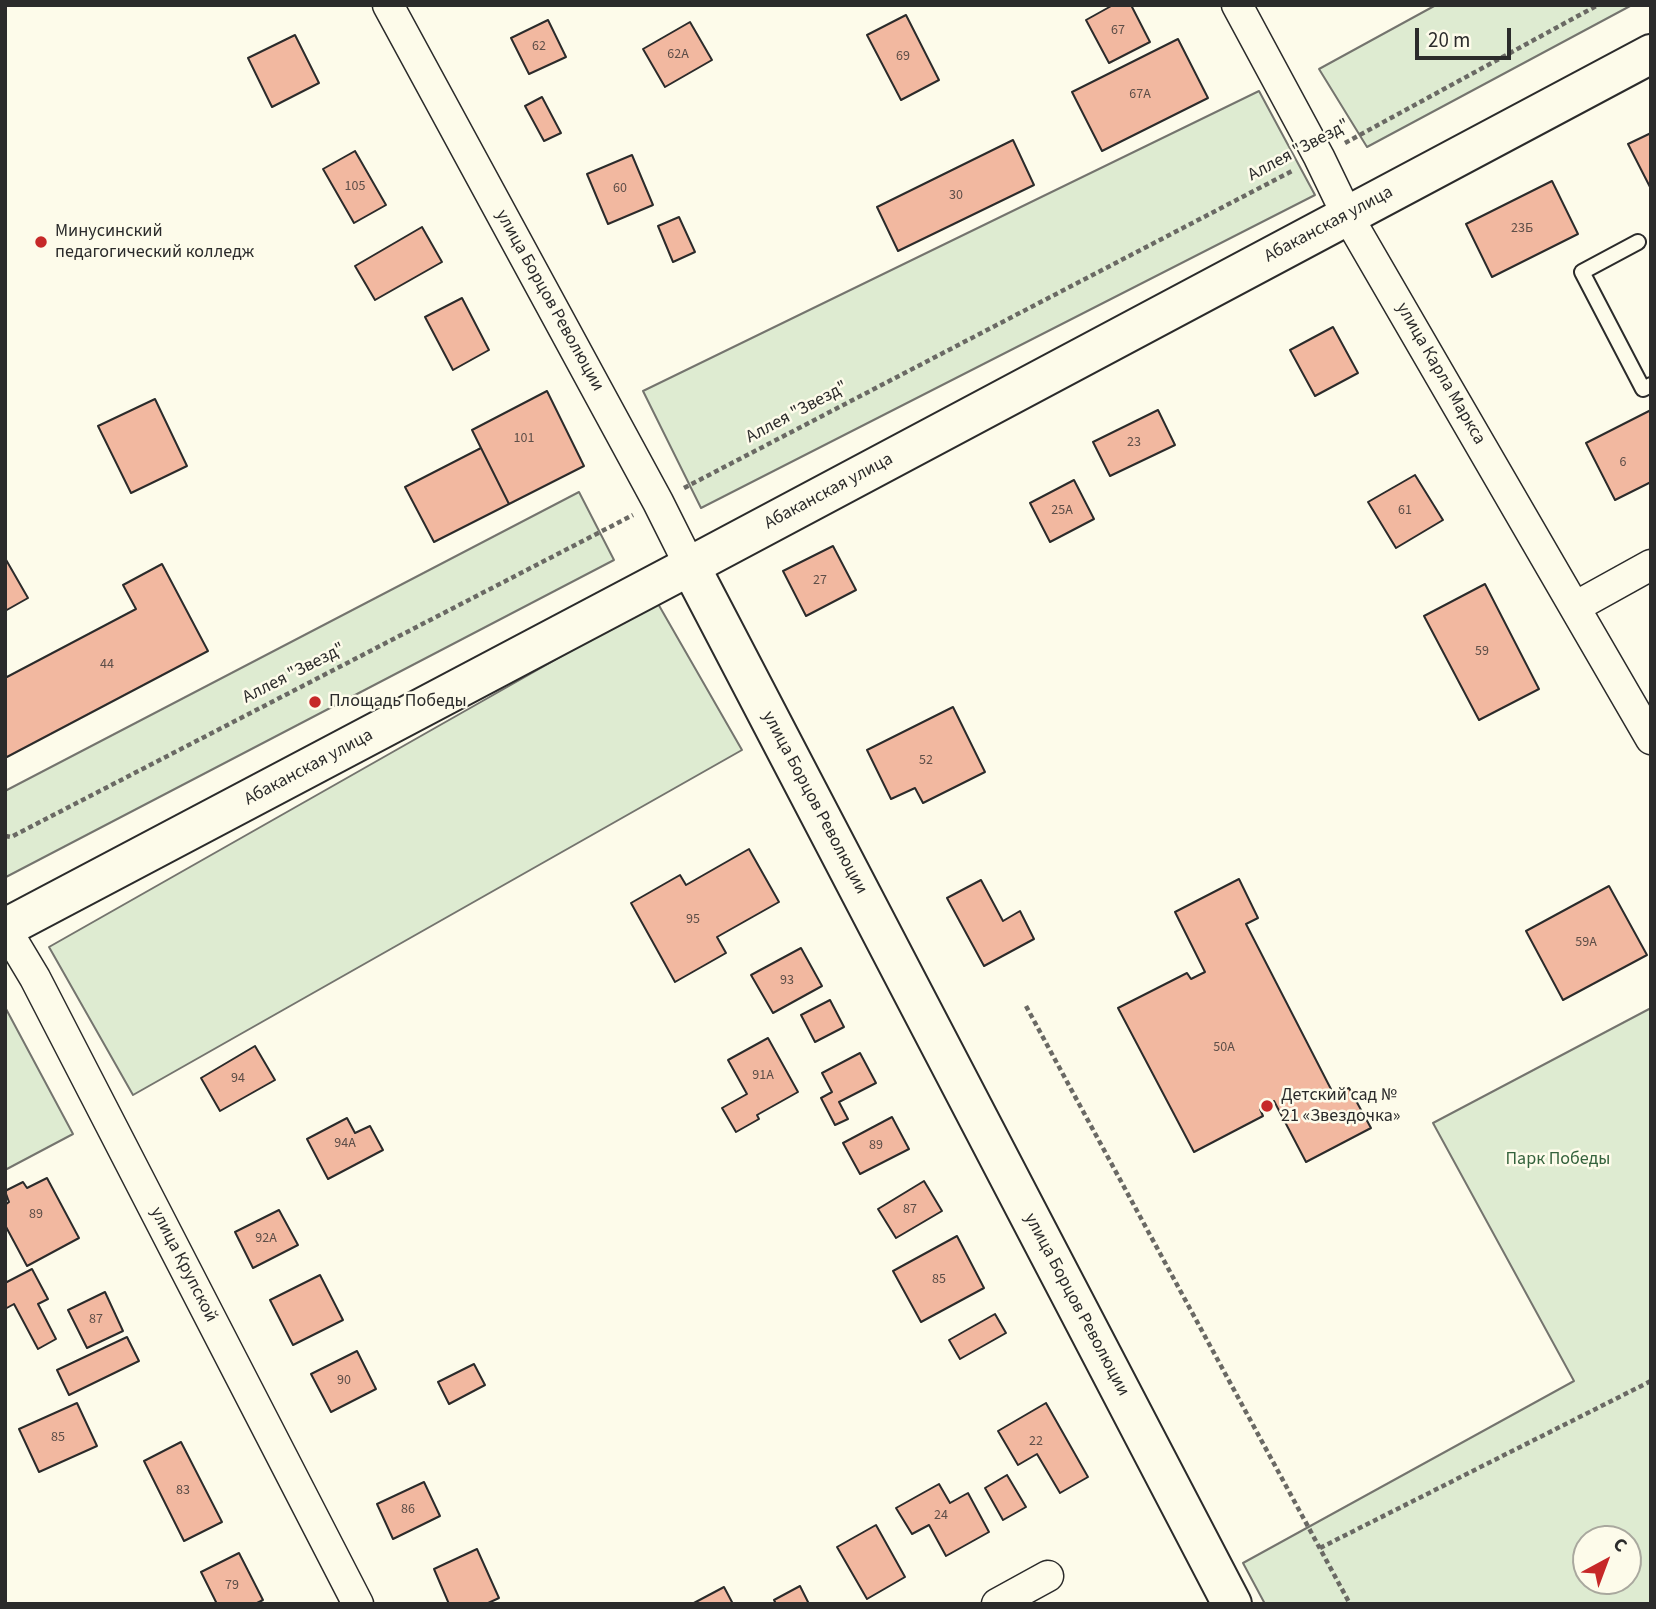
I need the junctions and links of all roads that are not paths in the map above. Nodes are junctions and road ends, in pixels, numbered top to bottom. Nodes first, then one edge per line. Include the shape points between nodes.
1 (388, 5) edge
2 (1237, 5) edge
3 (1651, 54) edge
4 (1347, 215) junction
5 (1638, 242) dead end
6 (1651, 385) edge
7 (1651, 565) edge
8 (690, 566) junction
9 (1575, 607) junction
10 (1651, 739) edge
11 (5, 928) edge
12 (1048, 1576) dead end
13 (358, 1604) edge
14 (998, 1604) edge
15 (1233, 1604) edge

1 - 8 street, улица Борцов Революции
2 - 4 street, улица Карла Маркса
3 - 4 main road, Абаканская улица
4 - 8 main road, Абаканская улица
4 - 9 street, улица Карла Маркса
5 - 6 lane via 1582,272 1643,389
7 - 9 street
8 - 11 main road, Абаканская улица
8 - 15 main road, улица Борцов Революции
9 - 10 street, улица Карла Маркса
11 - 13 street, улица Крупской
12 - 14 street

